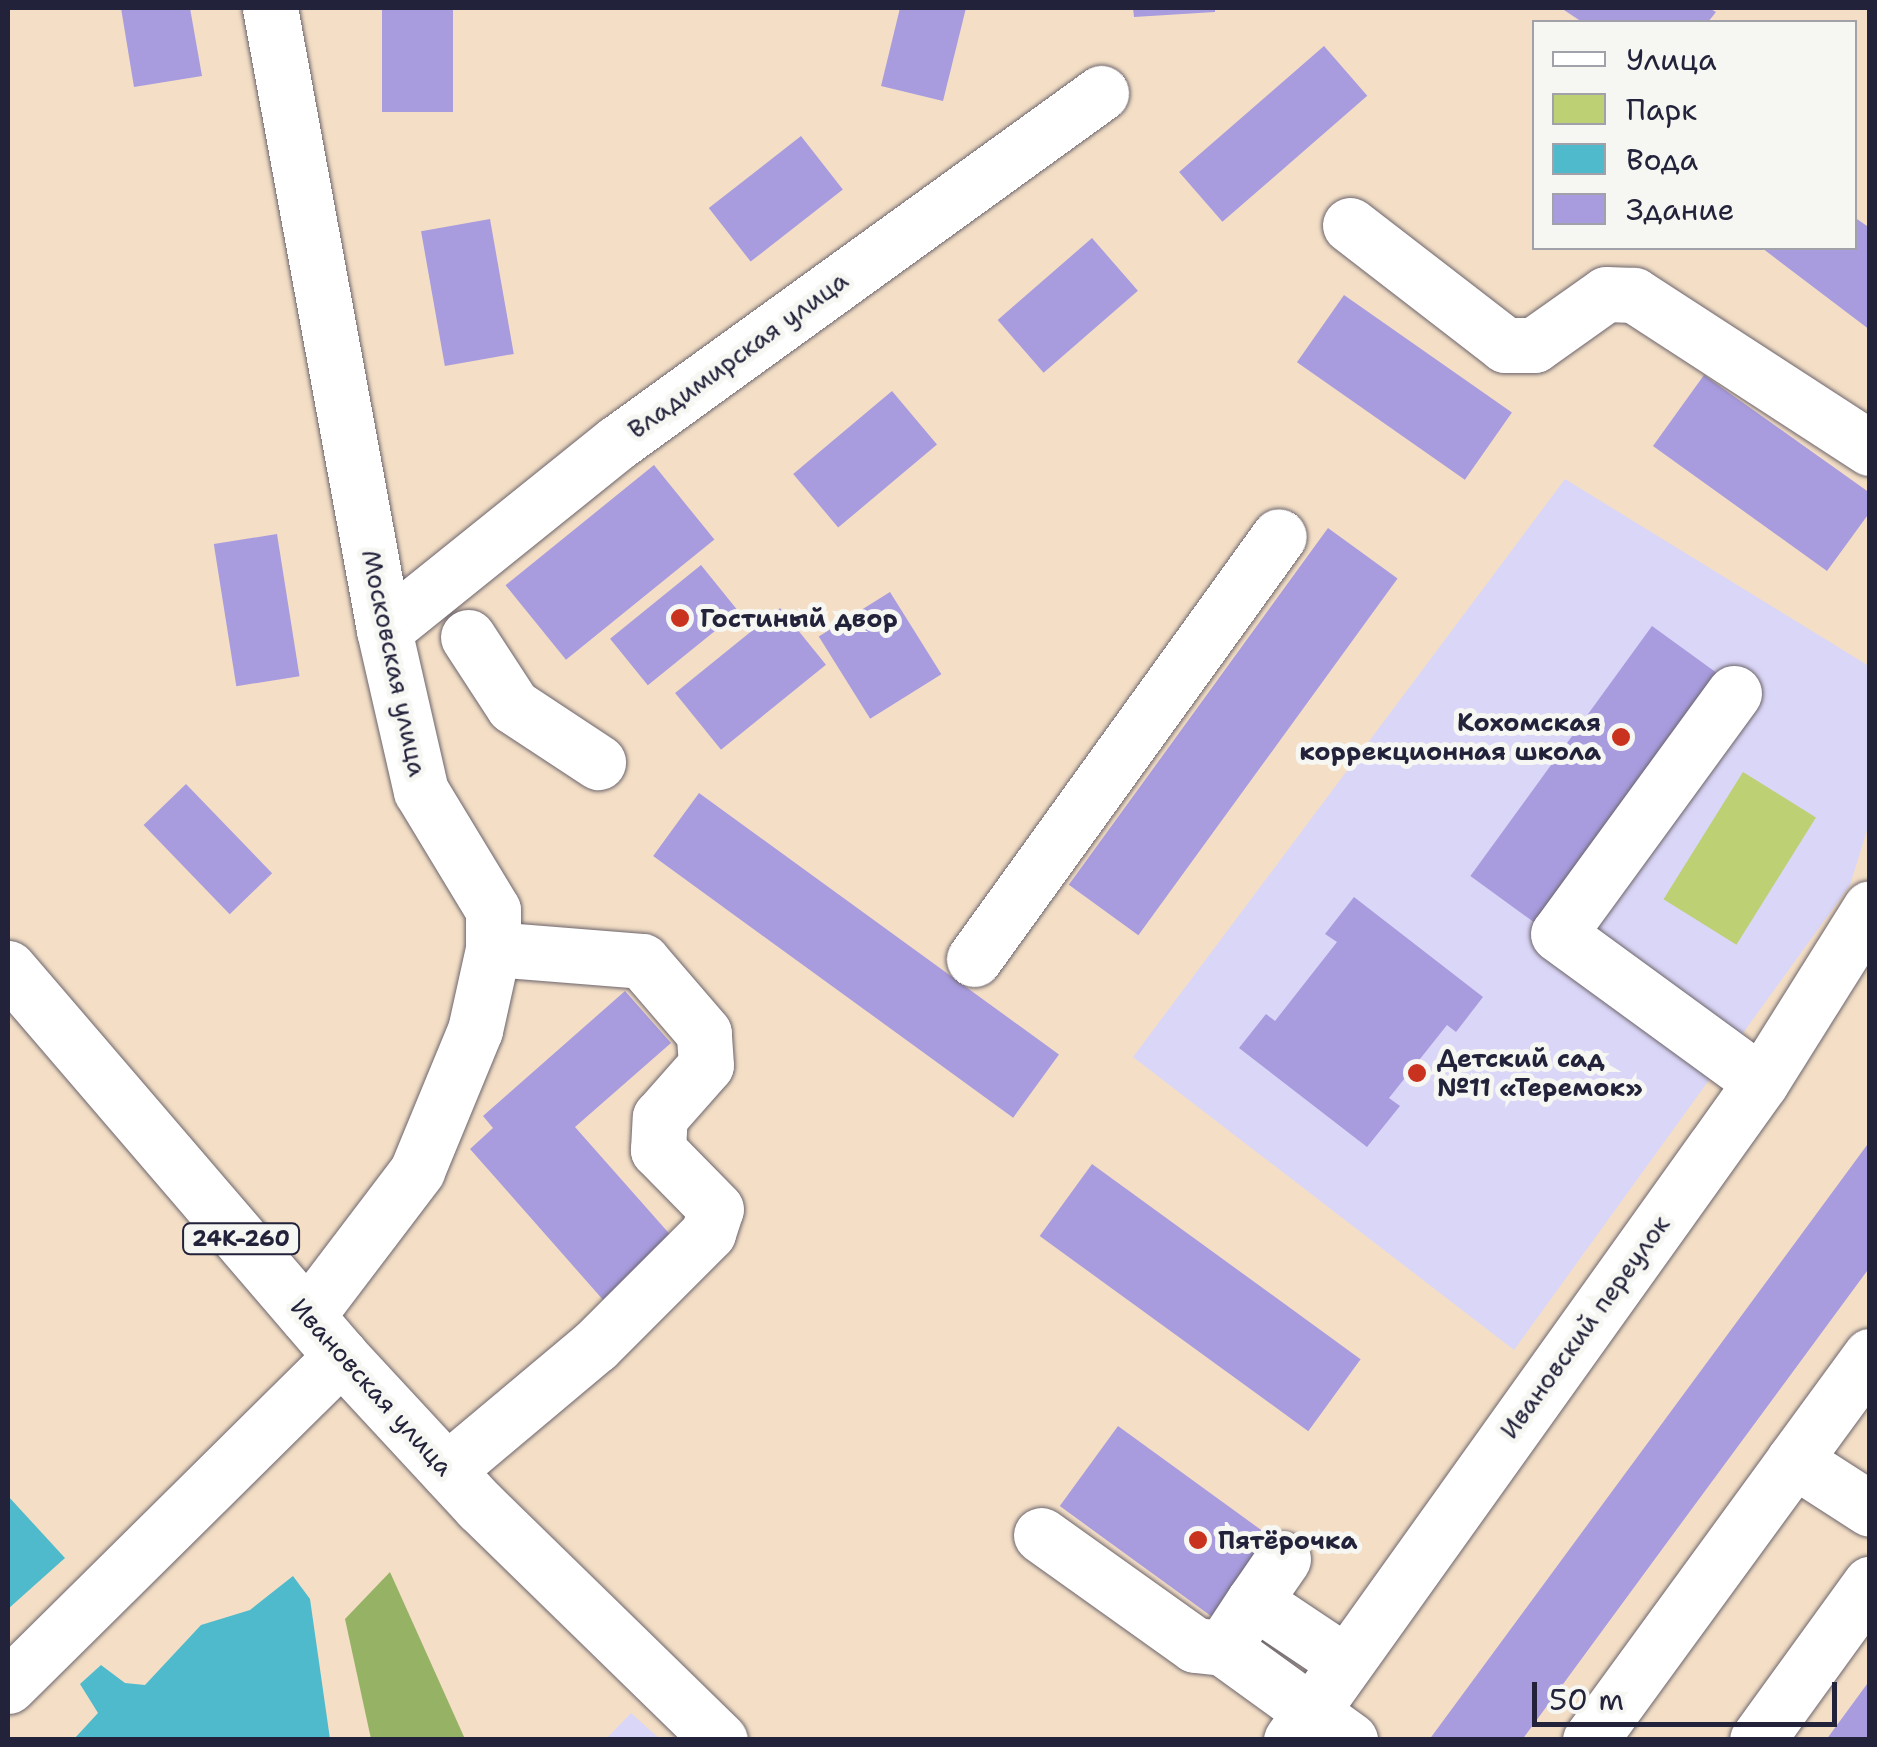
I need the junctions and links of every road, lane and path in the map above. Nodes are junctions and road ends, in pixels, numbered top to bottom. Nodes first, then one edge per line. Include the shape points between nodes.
1 (270, 8) edge
2 (1101, 93) dead end
3 (1350, 225) dead end
4 (1870, 448) edge
5 (1279, 536) dead end
6 (384, 630) junction
7 (468, 637) dead end
8 (1734, 693) dead end
9 (598, 762) dead end
10 (1870, 908) edge
11 (492, 948) junction
12 (974, 959) dead end
13 (8, 968) edge
14 (1760, 1082) junction
15 (324, 1336) junction
16 (1870, 1356) edge
17 (1794, 1460) junction
18 (446, 1470) junction
19 (1870, 1509) edge
20 (1041, 1535) dead end
21 (1870, 1584) edge
22 (1223, 1648) junction
23 (1345, 1662) junction
24 (8, 1686) edge
25 (1317, 1729) edge
26 (720, 1740) edge
27 (1590, 1740) edge
28 (1757, 1740) edge

1 - 6 street, Московская улица
2 - 6 street, Владимирская улица via 618,442
3 - 4 street via 1505,345 1534,345 1606,294 1634,295
5 - 12 street
6 - 11 street, Московская улица via 421,791 493,910
7 - 9 street via 513,706
8 - 14 street via 1558,934
10 - 14 street, Ивановский переулок
11 - 15 street, Московская улица via 475,1030 417,1171
11 - 18 street via 642,962 692,1019 704,1034 706,1065 660,1117 658,1150 716,1209 708,1233 594,1346
13 - 15 street, Ивановская улица / 24К-260
14 - 23 street, Ивановский переулок
15 - 18 street, Ивановская улица / 24К-260
15 - 24 street, Московская улица via 152,1543
16 - 17 street
17 - 19 street
17 - 27 street
18 - 26 street, Ивановская улица / 24К-260
20 - 22 street via 1195,1645
21 - 28 street
22 - 23 street via 1269,1580
22 - 25 street
23 - 25 street, Ивановский переулок

